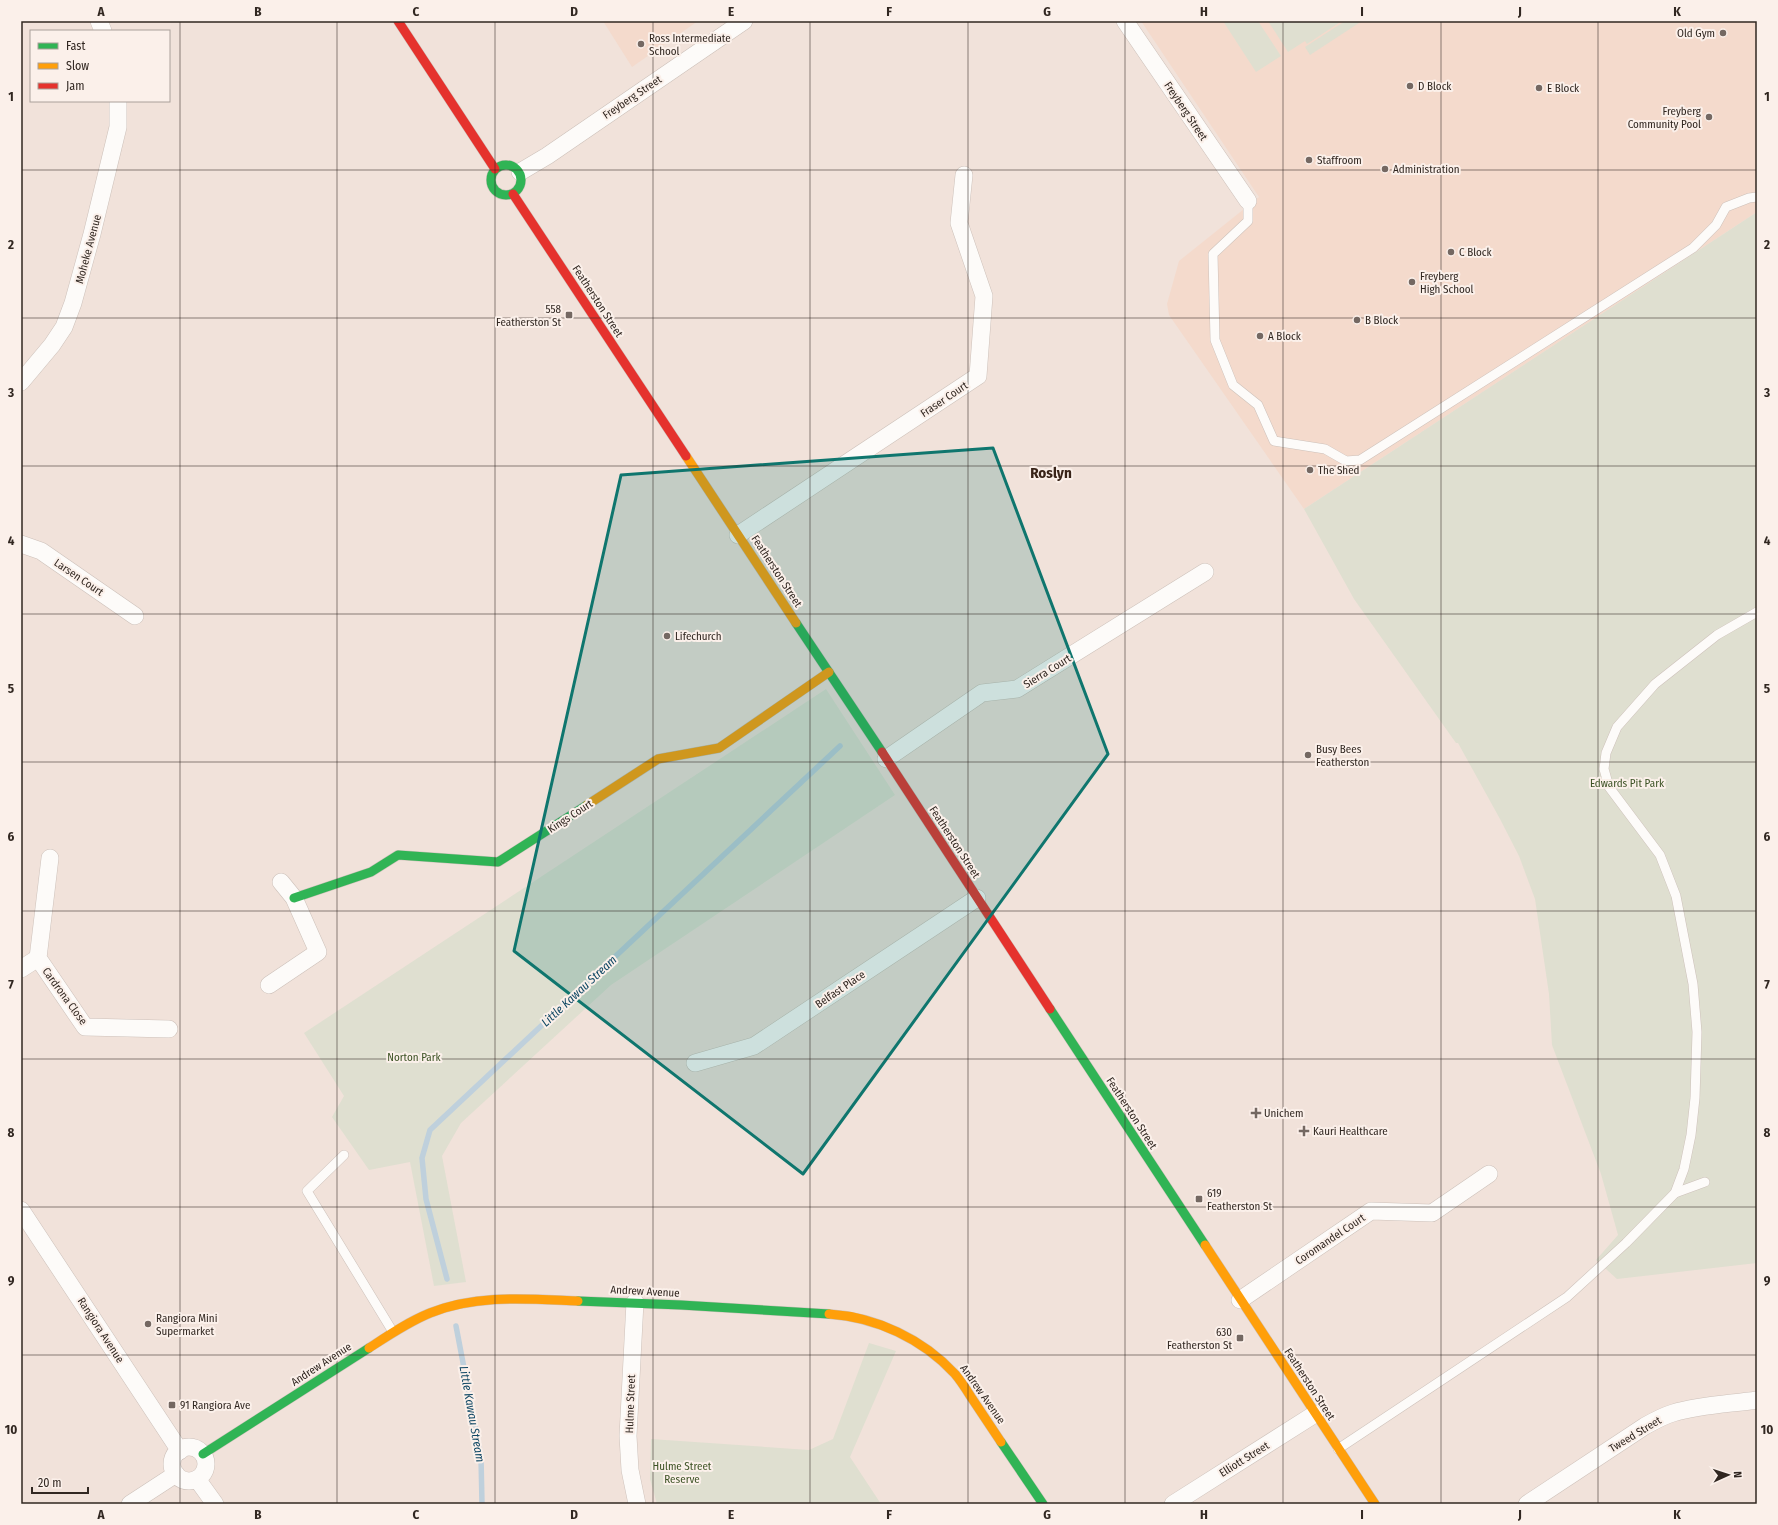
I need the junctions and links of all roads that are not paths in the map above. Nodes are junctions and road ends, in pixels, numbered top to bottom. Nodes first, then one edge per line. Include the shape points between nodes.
1 (98, 21) edge
2 (398, 21) edge
3 (744, 21) edge
4 (1125, 21) edge
5 (102, 30) edge
6 (118, 102) edge
7 (495, 169) junction
8 (520, 172) junction
9 (964, 175) dead end
10 (513, 194) junction
11 (1757, 197) edge
12 (1248, 201) joint
13 (21, 382) edge
14 (738, 535) junction
15 (21, 544) edge
16 (1205, 572) dead end
17 (1757, 612) edge
18 (135, 616) dead end
19 (829, 672) junction
20 (886, 759) junction
21 (50, 858) dead end
22 (281, 882) dead end
23 (294, 898) junction
24 (977, 898) junction
25 (38, 958) junction
26 (21, 969) edge
27 (269, 985) dead end
28 (169, 1030) dead end
29 (695, 1062) dead end
30 (344, 1155) dead end
31 (1489, 1174) dead end
32 (1704, 1182) dead end
33 (1676, 1193) junction
34 (21, 1210) edge
35 (1240, 1300) junction
36 (635, 1302) junction
37 (393, 1332) junction
38 (1757, 1400) edge
39 (1315, 1414) junction
40 (1338, 1449) junction
41 (180, 1451) junction
42 (203, 1454) junction
43 (176, 1474) junction
44 (197, 1479) junction
45 (130, 1504) edge
46 (215, 1504) edge
47 (638, 1504) edge
48 (1043, 1504) edge
49 (1173, 1504) edge
50 (1375, 1504) edge
51 (1527, 1504) edge

1 - 5 street
2 - 7 main road
3 - 8 street, Freyberg Street
4 - 12 street, Freyberg Street
6 - 13 street, Moheke Avenue via 118,127 73,303 64,327
7 - 8 main road via 500,165 511,165
7 - 10 main road via 491,178 493,188 502,195
8 - 10 main road via 522,182
9 - 14 street, Fraser Court via 959,223 984,296 978,376
10 - 14 main road, Featherston Street
11 - 12 lane via 1726,207 1716,225 1693,248 1360,460 1346,461 1325,449 1274,441 1258,405 1233,385 1215,340 1213,254 1248,221
14 - 19 main road, Featherston Street
15 - 18 street, Larsen Court via 40,551
16 - 20 street, Sierra Court via 1017,689 982,693
17 - 33 lane via 1717,635 1655,684 1617,727 1606,753 1604,769 1609,787 1660,855 1676,896 1693,984 1697,1032 1695,1098 1691,1135
19 - 20 main road, Featherston Street
19 - 23 main road, Kings Court via 719,748 658,759 498,862 398,855 371,872
20 - 24 main road, Featherston Street
21 - 25 street, Cardrona Close
22 - 23 street
23 - 27 street via 318,952
24 - 29 street, Belfast Place via 754,1046
24 - 35 main road, Featherston Street
25 - 26 street, Cardrona Close
25 - 28 street, Cardrona Close via 86,1027
30 - 37 lane via 307,1191
31 - 35 street, Coromandel Court via 1432,1213 1371,1211
32 - 33 lane
33 - 40 lane via 1567,1297
34 - 41 street, Rangiora Avenue
35 - 39 main road, Featherston Street
36 - 37 main road, Andrew Avenue via 498,1299 472,1302 426,1314
36 - 47 street, Hulme Street via 628,1436 630,1470
36 - 48 main road, Andrew Avenue via 843,1315 875,1322 905,1336 934,1354 956,1374
37 - 42 main road, Andrew Avenue
38 - 51 street, Tweed Street via 1694,1408 1658,1419
39 - 40 main road, Featherston Street
39 - 49 street, Elliott Street
40 - 50 main road, Featherston Street
41 - 42 street via 189,1447
41 - 43 street via 174,1457 172,1466
42 - 44 street via 206,1468 204,1474
43 - 44 street via 188,1481
43 - 45 street
44 - 46 street

